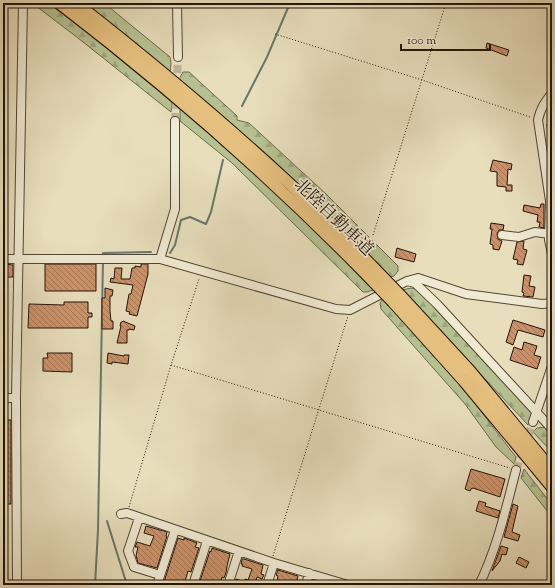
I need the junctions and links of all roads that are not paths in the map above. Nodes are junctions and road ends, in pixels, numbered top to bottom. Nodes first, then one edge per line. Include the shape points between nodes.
1 (23, 3) edge
2 (59, 3) edge
3 (76, 3) edge
4 (178, 3) edge
5 (178, 57) tunnel mouth
6 (552, 93) edge
7 (175, 121) tunnel mouth
8 (549, 170) edge
9 (551, 213) edge
10 (550, 234) junction
11 (502, 235) dead end
12 (552, 254) edge
13 (3, 259) edge
14 (160, 259) junction
15 (19, 260) junction
16 (367, 268) junction
17 (407, 281) junction
18 (397, 299) junction
19 (552, 303) edge
20 (552, 366) edge
21 (470, 371) junction
22 (3, 398) edge
23 (16, 398) junction
24 (537, 412) junction
25 (533, 422) tunnel mouth
26 (500, 423) junction
27 (552, 430) edge
28 (552, 458) edge
29 (516, 470) tunnel mouth
30 (552, 470) edge
31 (552, 487) edge
32 (552, 493) edge
33 (124, 514) road end
34 (139, 518) junction
35 (175, 530) junction
36 (207, 541) junction
37 (239, 551) junction
38 (273, 562) junction
39 (309, 573) junction
40 (160, 575) junction
41 (17, 585) edge
42 (157, 585) edge
43 (193, 585) edge
44 (228, 585) edge
45 (267, 585) edge
46 (306, 585) edge
47 (346, 585) edge
48 (479, 585) edge

1 - 15 street
2 - 16 highway, 北陸自動車道 via 198,116
3 - 16 highway, 北陸自動車道 via 153,64 292,186
4 - 5 street
6 - 8 street via 540,110 538,120
7 - 14 street via 176,209
8 - 9 street
9 - 10 street
10 - 11 street via 535,232 519,237
10 - 12 street
13 - 15 street
14 - 15 street
14 - 17 street via 336,309 350,310
15 - 23 street
16 - 18 highway, 北陸自動車道, bridge
17 - 19 street via 418,278 466,294 542,304
17 - 24 street via 415,283 437,304
18 - 21 highway, 北陸自動車道
18 - 26 highway, 北陸自動車道
20 - 24 street
21 - 28 highway
21 - 30 highway, 北陸自動車道
22 - 23 street
23 - 41 street
24 - 25 street
24 - 27 street
26 - 31 highway, 北陸自動車道
26 - 32 highway
29 - 48 street via 495,545
33 - 34 street
34 - 35 street
34 - 40 street via 128,551 134,567
35 - 36 street
35 - 40 street
36 - 37 street
36 - 43 street
37 - 38 street
37 - 44 street
38 - 39 street
38 - 45 street
39 - 46 street
39 - 47 street
40 - 42 street

